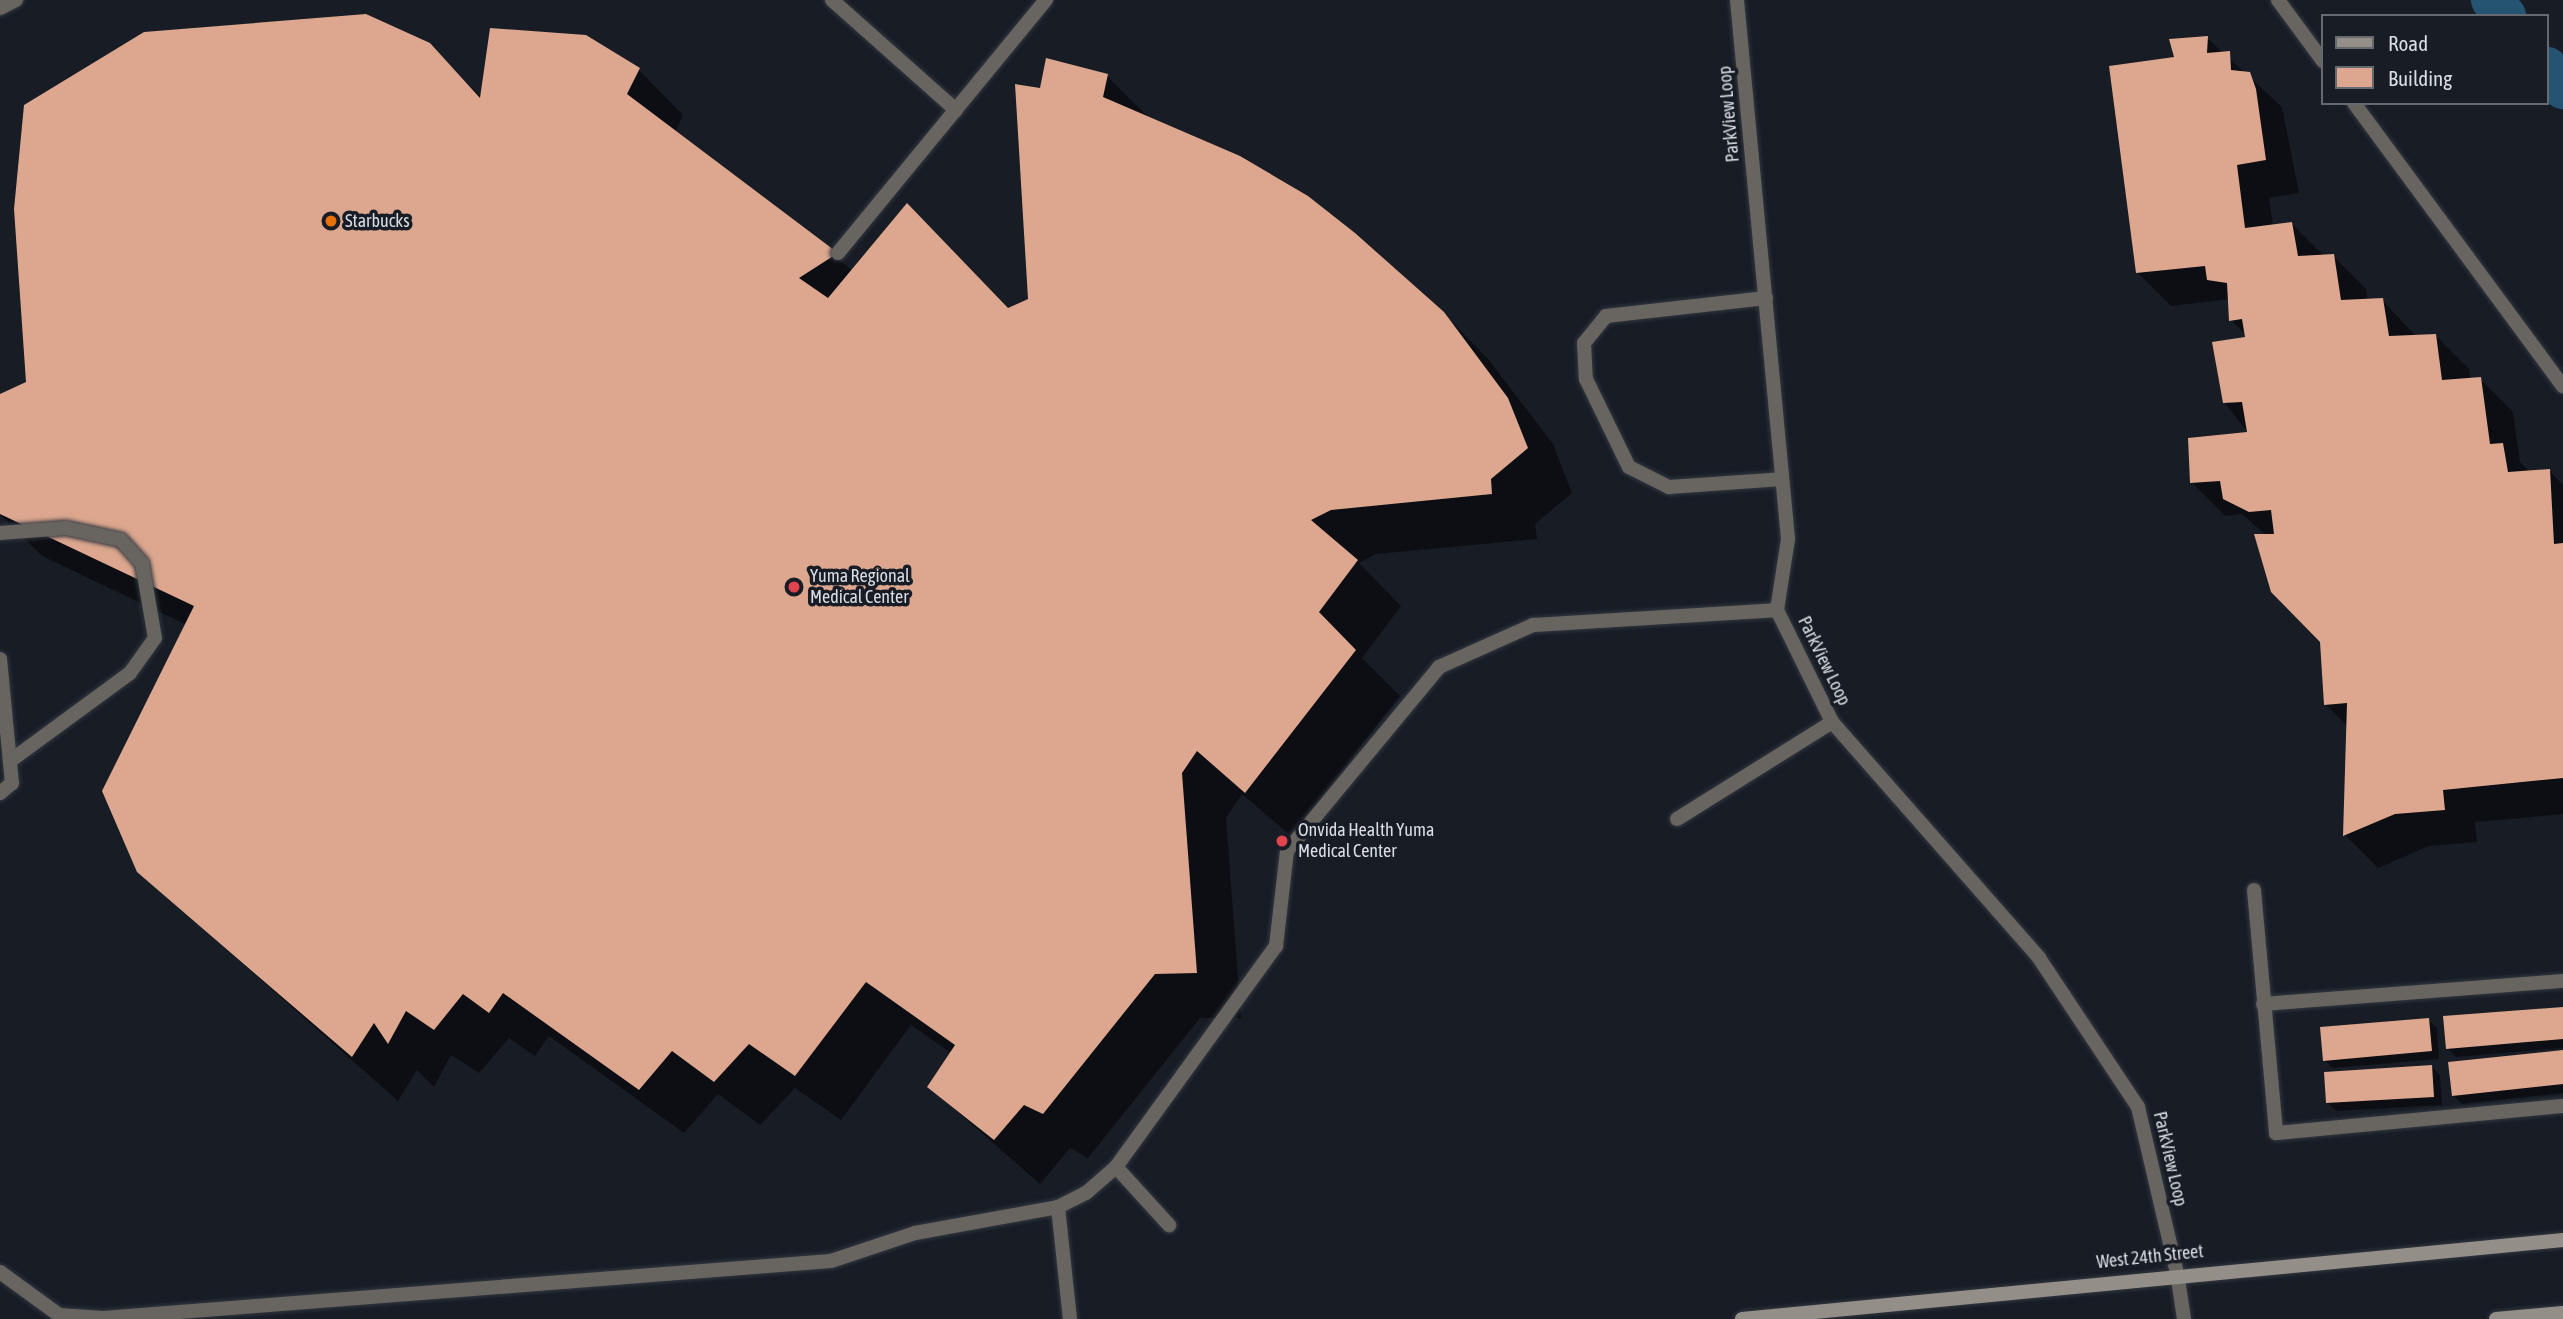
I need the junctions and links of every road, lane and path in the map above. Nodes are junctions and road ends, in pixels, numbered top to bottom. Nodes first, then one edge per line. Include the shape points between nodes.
1 (16, 0) edge
2 (832, 0) edge
3 (1046, 0) edge
4 (1737, 0) edge
5 (2278, 0) edge
6 (0, 8) edge
7 (2322, 60) edge
8 (2355, 105) edge
9 (956, 110) junction
10 (838, 253) dead end
11 (1766, 298) junction
12 (2563, 386) edge
13 (1782, 479) junction
14 (0, 533) edge
15 (1777, 610) junction
16 (0, 659) edge
17 (1832, 722) junction
18 (10, 761) junction
19 (0, 793) edge
20 (1677, 819) dead end
21 (2253, 890) dead end
22 (2563, 981) edge
23 (2263, 1004) junction
24 (2563, 1105) edge
25 (1116, 1167) junction
26 (1058, 1207) junction
27 (1169, 1226) dead end
28 (2563, 1240) edge
29 (0, 1272) edge
30 (2177, 1273) junction
31 (2563, 1313) edge
32 (1070, 1319) edge
33 (1742, 1319) edge
34 (2184, 1319) edge
35 (2496, 1319) edge

1 - 6 street
2 - 9 street
3 - 9 street
4 - 11 street, ParkView Loop
5 - 7 street
8 - 12 street
9 - 10 street
11 - 13 street, ParkView Loop
11 - 13 street via 1606,316 1584,343 1586,379 1629,467 1669,487
13 - 15 street, ParkView Loop via 1788,539
14 - 18 street via 66,528 121,540 142,563 155,638 130,673
15 - 17 street, ParkView Loop
15 - 25 street via 1533,625 1439,667 1287,851 1276,947
16 - 18 street
17 - 20 street
17 - 30 street, ParkView Loop via 2039,958 2138,1107
18 - 19 street via 12,783
21 - 23 street
22 - 23 street
23 - 24 street via 2276,1133
25 - 26 street via 1086,1193
25 - 27 street
26 - 29 street via 915,1233 831,1261 103,1318 59,1315
26 - 32 street
28 - 30 main road, West 24th Street
30 - 33 main road, West 24th Street
30 - 34 street, ParkView Loop
31 - 35 main road

